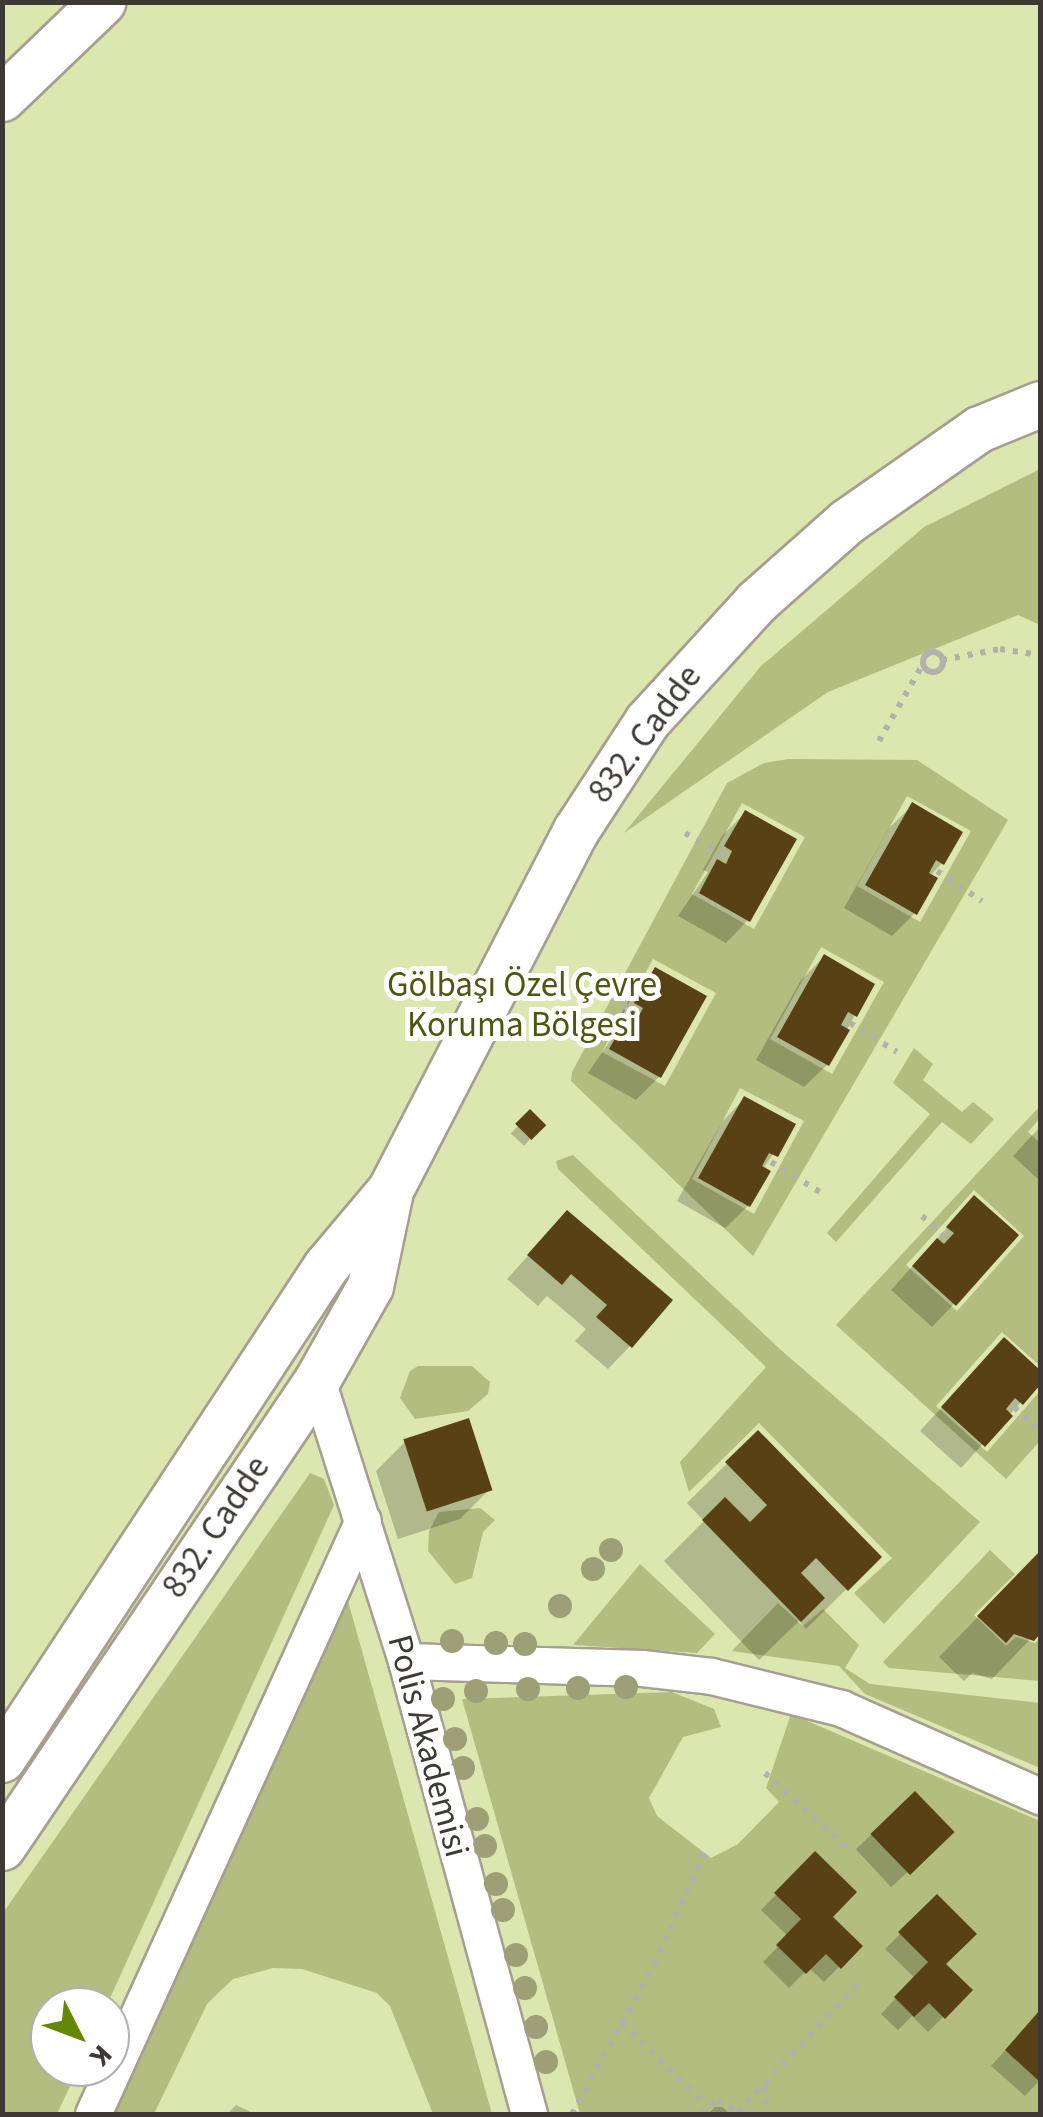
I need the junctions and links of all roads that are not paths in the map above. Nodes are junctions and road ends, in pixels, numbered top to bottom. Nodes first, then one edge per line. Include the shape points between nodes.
1 (102, 2) edge
2 (2, 98) edge
3 (1040, 404) edge
4 (390, 1190) junction
5 (317, 1380) junction
6 (363, 1520) junction
7 (406, 1662) junction
8 (2, 1759) edge
9 (1040, 1796) edge
10 (2, 1846) edge
11 (93, 2114) edge
12 (529, 2114) edge

1 - 2 street
3 - 4 street, 832. Cadde via 964,438 846,522 756,602 646,721 576,830
4 - 5 street, 832. Cadde via 370,1286
4 - 8 street, 832. Cadde via 326,1266
5 - 6 street, Polis Akademisi
5 - 10 street, 832. Cadde
6 - 7 street, Polis Akademisi
6 - 11 street
7 - 9 street via 711,1676 841,1708
7 - 12 street, Polis Akademisi

